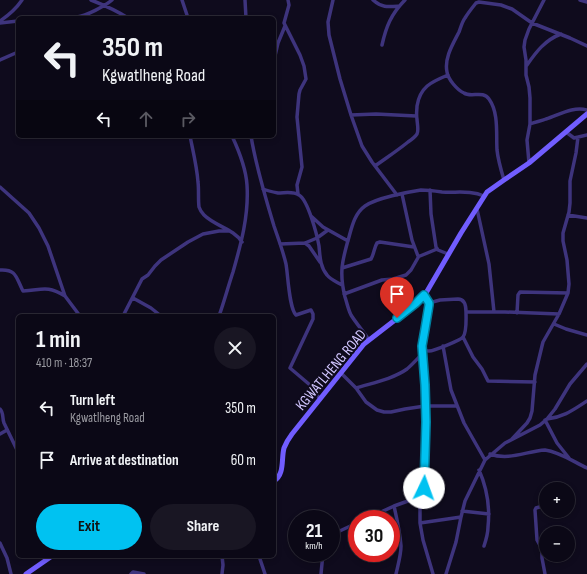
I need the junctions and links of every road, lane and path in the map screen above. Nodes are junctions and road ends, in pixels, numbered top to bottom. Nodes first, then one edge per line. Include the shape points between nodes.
1 (22, 0) edge
2 (91, 0) edge
3 (112, 0) edge
4 (182, 0) edge
5 (245, 0) edge
6 (288, 0) edge
7 (333, 0) edge
8 (373, 0) edge
9 (404, 0) edge
10 (501, 0) edge
11 (544, 0) edge
12 (580, 0) edge
13 (587, 2) edge
14 (106, 5) junction
15 (501, 5) junction
16 (399, 6) junction
17 (82, 16) edge
18 (125, 16) edge
19 (187, 16) edge
20 (246, 16) edge
21 (16, 21) edge
22 (0, 22) edge
23 (532, 23) junction
24 (285, 26) junction
25 (561, 34) junction
26 (382, 45) dead end
27 (587, 46) edge
28 (276, 52) edge
29 (16, 53) edge
30 (0, 60) edge
31 (526, 66) junction
32 (448, 76) junction
33 (587, 110) edge
34 (587, 114) edge
35 (351, 115) junction
36 (416, 116) junction
37 (530, 124) junction
38 (566, 132) junction
39 (587, 135) edge
40 (578, 137) junction
41 (190, 138) edge
42 (233, 138) edge
43 (251, 138) edge
44 (529, 162) junction
45 (375, 166) junction
46 (504, 180) junction
47 (0, 187) edge
48 (263, 189) junction
49 (430, 190) junction
50 (298, 194) junction
51 (402, 194) junction
52 (398, 195) junction
53 (484, 196) junction
54 (477, 209) junction
55 (568, 215) junction
56 (311, 216) junction
57 (587, 218) edge
58 (328, 230) junction
59 (229, 231) junction
60 (317, 238) junction
61 (348, 241) junction
62 (242, 242) junction
63 (280, 244) junction
64 (305, 244) junction
65 (414, 247) junction
66 (437, 249) junction
67 (448, 254) junction
68 (419, 256) junction
69 (321, 264) junction
70 (342, 268) junction
71 (0, 270) edge
72 (342, 285) junction
73 (568, 293) junction
74 (344, 294) junction
75 (424, 295) junction
76 (65, 296) junction
77 (133, 298) junction
78 (429, 303) junction
79 (466, 312) junction
80 (494, 312) junction
81 (517, 313) junction
82 (78, 314) edge
83 (124, 314) edge
84 (158, 314) edge
85 (220, 314) edge
86 (559, 314) junction
87 (554, 324) junction
88 (587, 335) edge
89 (463, 337) junction
90 (369, 340) junction
91 (443, 346) junction
92 (423, 351) junction
93 (587, 364) edge
94 (341, 373) junction
95 (535, 382) junction
96 (356, 388) junction
97 (320, 400) junction
98 (587, 401) edge
99 (425, 406) junction
100 (457, 406) junction
101 (0, 409) edge
102 (546, 420) junction
103 (7, 430) junction
104 (0, 434) edge
105 (512, 439) junction
106 (16, 448) edge
107 (490, 454) junction
108 (485, 460) junction
109 (571, 460) junction
110 (587, 468) edge
111 (480, 470) junction
112 (276, 479) edge
113 (422, 496) junction
114 (394, 506) junction
115 (539, 507) edge
116 (385, 510) edge
117 (462, 511) junction
118 (489, 514) junction
119 (461, 517) junction
120 (420, 523) junction
121 (0, 543) edge
122 (484, 546) dead end
123 (49, 558) edge
124 (222, 558) edge
125 (260, 558) edge
126 (322, 562) edge
127 (31, 570) junction
128 (11, 574) edge
129 (26, 574) edge
130 (36, 574) edge
131 (131, 574) edge
132 (144, 574) edge
133 (222, 574) edge
134 (265, 574) edge
135 (321, 574) edge
136 (396, 574) edge
137 (433, 574) edge
138 (447, 574) edge
139 (545, 574) edge

1 - 22 street
2 - 14 street
3 - 14 street
4 - 19 street
5 - 20 street
6 - 24 street
7 - 35 street via 328,22 329,35
8 - 16 street via 383,6
9 - 16 street
10 - 15 street
11 - 23 street
12 - 13 street
14 - 17 street
14 - 18 street
15 - 23 street via 512,9
15 - 32 street via 476,3 465,18 449,52 446,68
16 - 26 street via 388,23
21 - 22 street
23 - 25 street
23 - 31 street via 524,47
24 - 28 street
24 - 50 street via 300,55 306,76 299,94 297,117 302,167 297,185
25 - 27 street
25 - 31 street via 542,46
29 - 30 street
31 - 37 street via 530,90
32 - 36 street via 438,79 422,90
32 - 46 street via 464,94 480,94 489,99 495,114 497,151
33 - 37 street via 574,109
34 - 38 street, KGWATLHENG ROAD
35 - 36 street
35 - 45 street via 362,146
36 - 45 street via 418,130 414,137
37 - 44 street via 527,140
38 - 40 street via 574,138
38 - 44 street, KGWATLHENG ROAD
39 - 40 street
40 - 55 street via 570,181
41 - 59 street via 196,164 200,210 211,221
42 - 62 street via 242,160 247,184
43 - 48 street
44 - 46 street, KGWATLHENG ROAD
45 - 52 street
46 - 53 street, KGWATLHENG ROAD
47 - 76 street via 29,213 40,228
48 - 50 street
48 - 63 street
49 - 51 street
49 - 53 street
49 - 66 street
50 - 56 street via 304,199
51 - 52 street
51 - 65 street
52 - 61 street via 373,202 361,209
53 - 54 street, KGWATLHENG ROAD
54 - 67 street, KGWATLHENG ROAD
54 - 80 street via 489,264
55 - 57 street
55 - 73 street via 563,233
56 - 58 street
56 - 60 street
58 - 60 street
58 - 61 street
59 - 62 street
59 - 77 street via 203,234 171,252 142,279
60 - 64 street
60 - 69 street
61 - 70 street
62 - 85 street
63 - 64 street
63 - 97 street via 295,314 311,310 313,314 290,368 310,385
64 - 69 street
65 - 68 street
65 - 70 street via 380,242 375,246 370,260
66 - 67 street
66 - 68 street
67 - 75 street, KGWATLHENG ROAD
68 - 74 street via 406,275 382,280
69 - 72 street via 326,274
70 - 72 street
71 - 76 street via 15,274 23,291 45,288
72 - 74 street
73 - 81 street via 520,292
73 - 86 street
74 - 90 street via 351,315
75 - 78 street
75 - 90 street, KGWATLHENG ROAD
76 - 82 street
77 - 83 street
77 - 84 street
78 - 79 street via 460,299 464,302
78 - 92 street
79 - 80 street
79 - 89 street
80 - 81 street
81 - 86 street
86 - 87 street
87 - 88 street
87 - 95 street via 543,342
89 - 91 street
89 - 95 street via 488,381
90 - 94 street, KGWATLHENG ROAD
91 - 92 street
91 - 100 street via 449,384
92 - 96 street via 413,364 399,374
92 - 99 street
93 - 102 street
94 - 96 street
94 - 97 street, KGWATLHENG ROAD
95 - 105 street via 530,418
96 - 99 street via 366,402 384,412
97 - 112 street, KGWATLHENG ROAD via 287,441 281,470
98 - 102 street via 557,418
99 - 100 street
99 - 113 street via 425,477
100 - 108 street
101 - 103 street
102 - 105 street
102 - 109 street via 557,443
103 - 104 street
103 - 106 street
105 - 107 street
107 - 108 street
107 - 109 street via 502,457 550,450
108 - 111 street
109 - 110 street
111 - 117 street
111 - 118 street via 487,491
113 - 114 street
113 - 120 street
114 - 116 street
114 - 136 street via 401,546
115 - 139 street via 535,510 537,540 542,549
117 - 118 street
117 - 119 street
118 - 122 street
119 - 120 street
119 - 138 street
120 - 137 street
121 - 128 street
123 - 127 street
124 - 133 street
125 - 134 street
126 - 135 street
127 - 129 street
127 - 130 street
131 - 132 street

